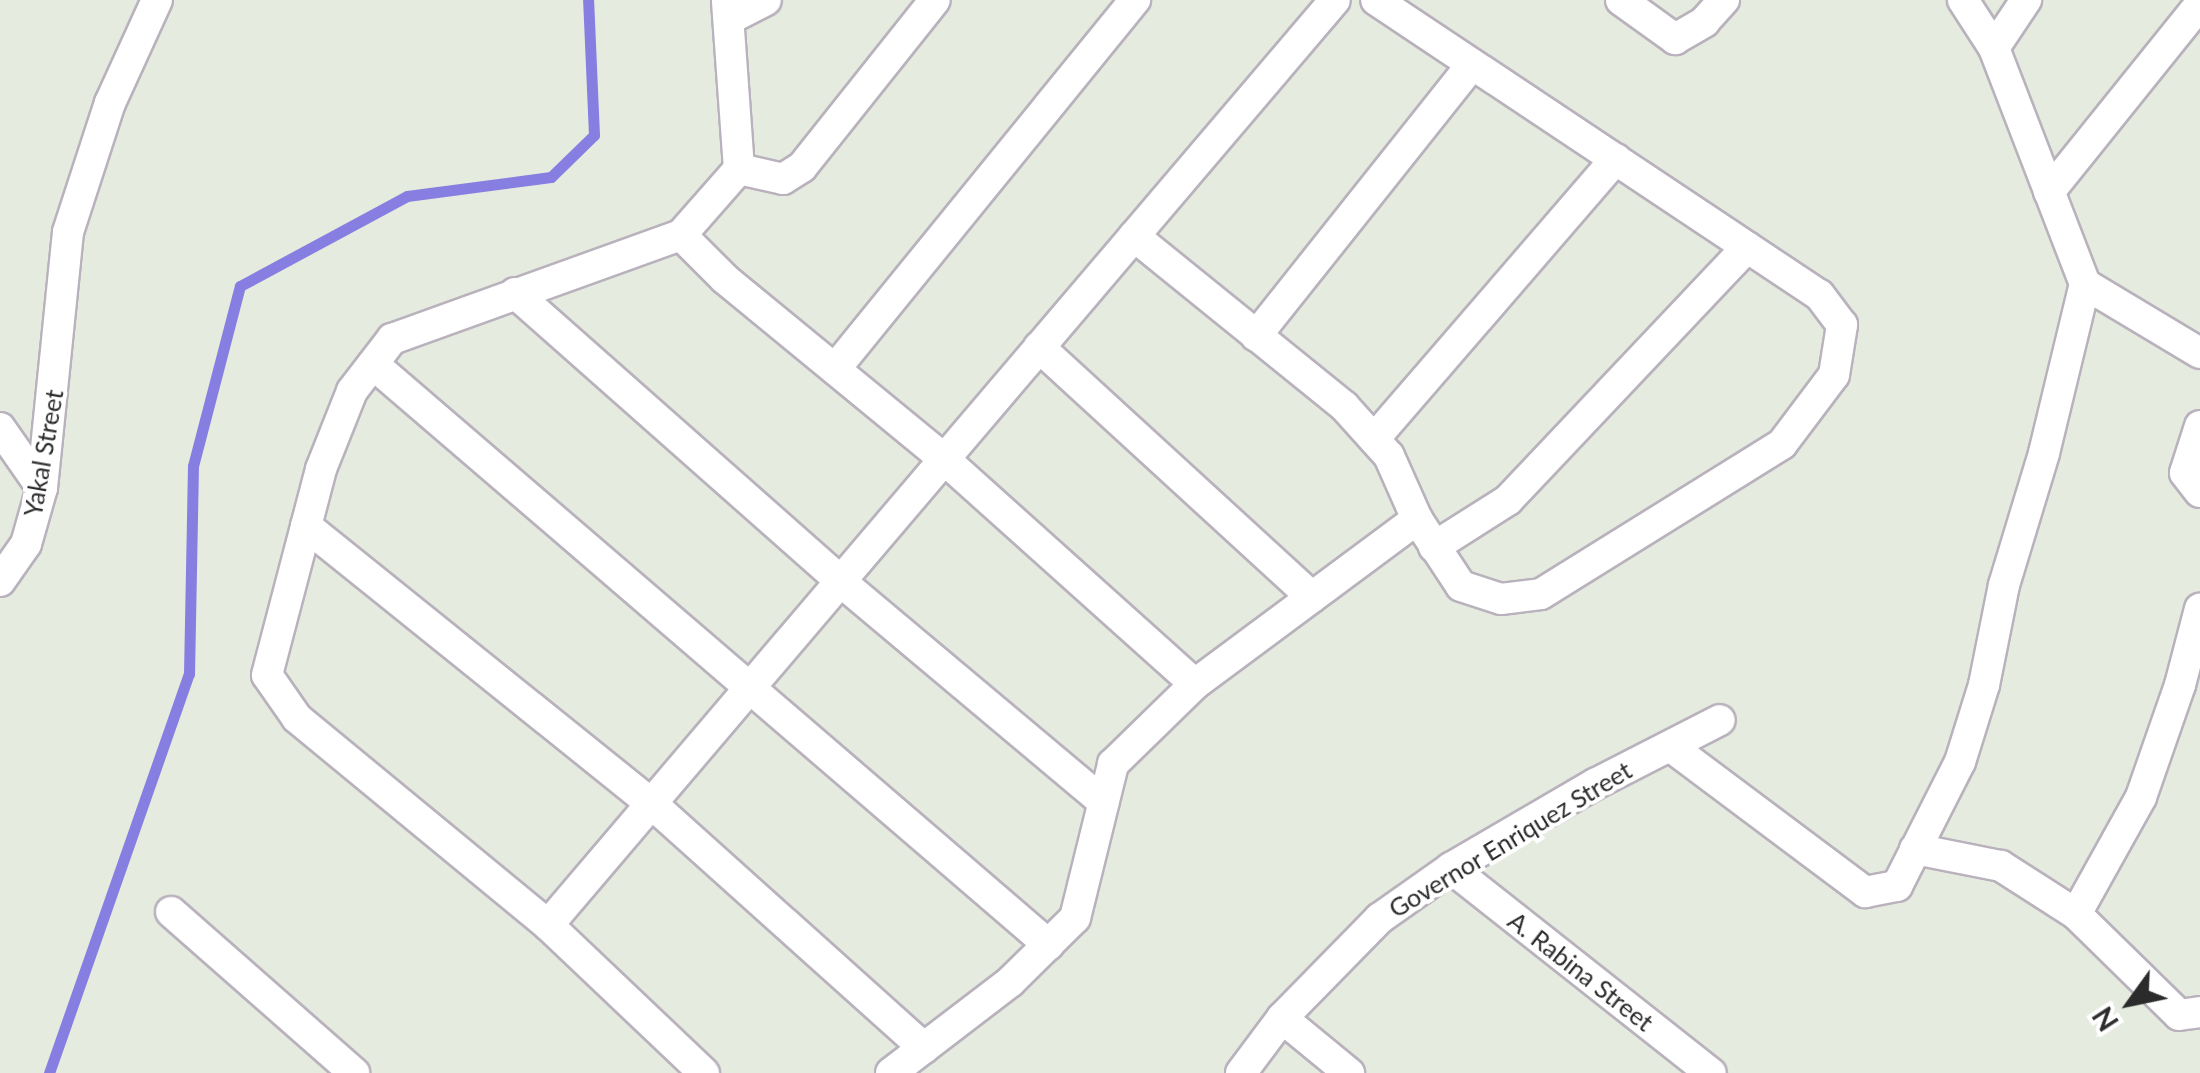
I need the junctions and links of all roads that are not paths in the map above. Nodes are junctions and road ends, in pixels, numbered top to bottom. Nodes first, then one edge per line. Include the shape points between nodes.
1 (156, 0) edge
2 (766, 0) edge
3 (935, 0) edge
4 (1135, 0) edge
5 (1335, 0) edge
6 (1376, 0) edge
7 (1622, 0) edge
8 (1724, 0) edge
9 (1963, 0) edge
10 (2026, 0) edge
11 (2200, 4) edge
12 (729, 9) edge
13 (1994, 48) junction
14 (1472, 64) junction
15 (1616, 160) junction
16 (739, 169) junction
17 (2049, 192) junction
18 (682, 236) junction
19 (1134, 236) junction
20 (1747, 247) junction
21 (2086, 284) junction
22 (515, 293) junction
23 (1256, 336) junction
24 (1039, 347) junction
25 (2200, 353) edge
26 (373, 364) junction
27 (835, 369) junction
28 (2200, 426) edge
29 (0, 428) edge
30 (1374, 439) junction
31 (944, 459) junction
32 (42, 488) junction
33 (2200, 492) edge
34 (1417, 519) junction
35 (306, 526) junction
36 (1434, 547) junction
37 (840, 580) junction
38 (0, 581) edge
39 (1312, 597) junction
40 (2200, 609) edge
41 (1195, 684) junction
42 (751, 686) junction
43 (2190, 691) edge
44 (1720, 720) dead end
45 (1670, 746) junction
46 (1104, 802) junction
47 (651, 803) junction
48 (1915, 849) junction
49 (1451, 868) junction
50 (171, 912) dead end
51 (2076, 914) junction
52 (548, 925) junction
53 (1049, 945) junction
54 (2200, 1012) edge
55 (1282, 1018) junction
56 (924, 1048) junction
57 (354, 1073) edge
58 (704, 1073) edge
59 (892, 1073) edge
60 (1240, 1073) edge
61 (1349, 1073) edge
62 (1710, 1073) edge

1 - 32 street, Yakal Street via 110,104 68,232
2 - 12 street
3 - 16 street via 802,167 783,179
4 - 27 street
5 - 19 street
6 - 14 street
7 - 8 street via 1675,39
9 - 13 street
10 - 13 street
11 - 17 street
12 - 16 street
13 - 17 street
14 - 15 street
14 - 23 street
15 - 20 street
15 - 30 street
16 - 18 street
17 - 21 street
18 - 22 street
18 - 27 street
19 - 23 street
19 - 24 street
20 - 36 street via 1508,500
20 - 36 street via 1819,295 1842,325 1834,376 1782,444 1541,594 1501,599 1461,586
21 - 25 street
21 - 48 street via 2004,586 1984,685 1960,762
22 - 26 street via 392,339
22 - 37 street
23 - 30 street via 1344,406
24 - 31 street
24 - 39 street
26 - 35 street via 352,391
26 - 42 street
27 - 31 street
28 - 33 street via 2185,474
29 - 32 street
30 - 34 street via 1389,456
31 - 37 street
31 - 41 street
32 - 38 street, Yakal Street via 26,544
34 - 36 street
34 - 39 street
35 - 47 street
35 - 52 street via 267,675 296,718
37 - 42 street
37 - 46 street
39 - 41 street
40 - 43 street
41 - 46 street via 1113,764
42 - 47 street
42 - 53 street
43 - 51 street
44 - 45 street, Governor Enriquez Street
45 - 48 street via 1865,892 1897,886
45 - 49 street, Governor Enriquez Street
46 - 53 street via 1075,918
47 - 52 street
47 - 56 street
48 - 51 street via 2001,866
49 - 55 street, Governor Enriquez Street via 1380,918
49 - 62 street, A. Rabina Street
50 - 57 street
51 - 54 street via 2179,1016
52 - 58 street
53 - 56 street
55 - 60 street, Governor Enriquez Street
55 - 61 street
56 - 59 street

